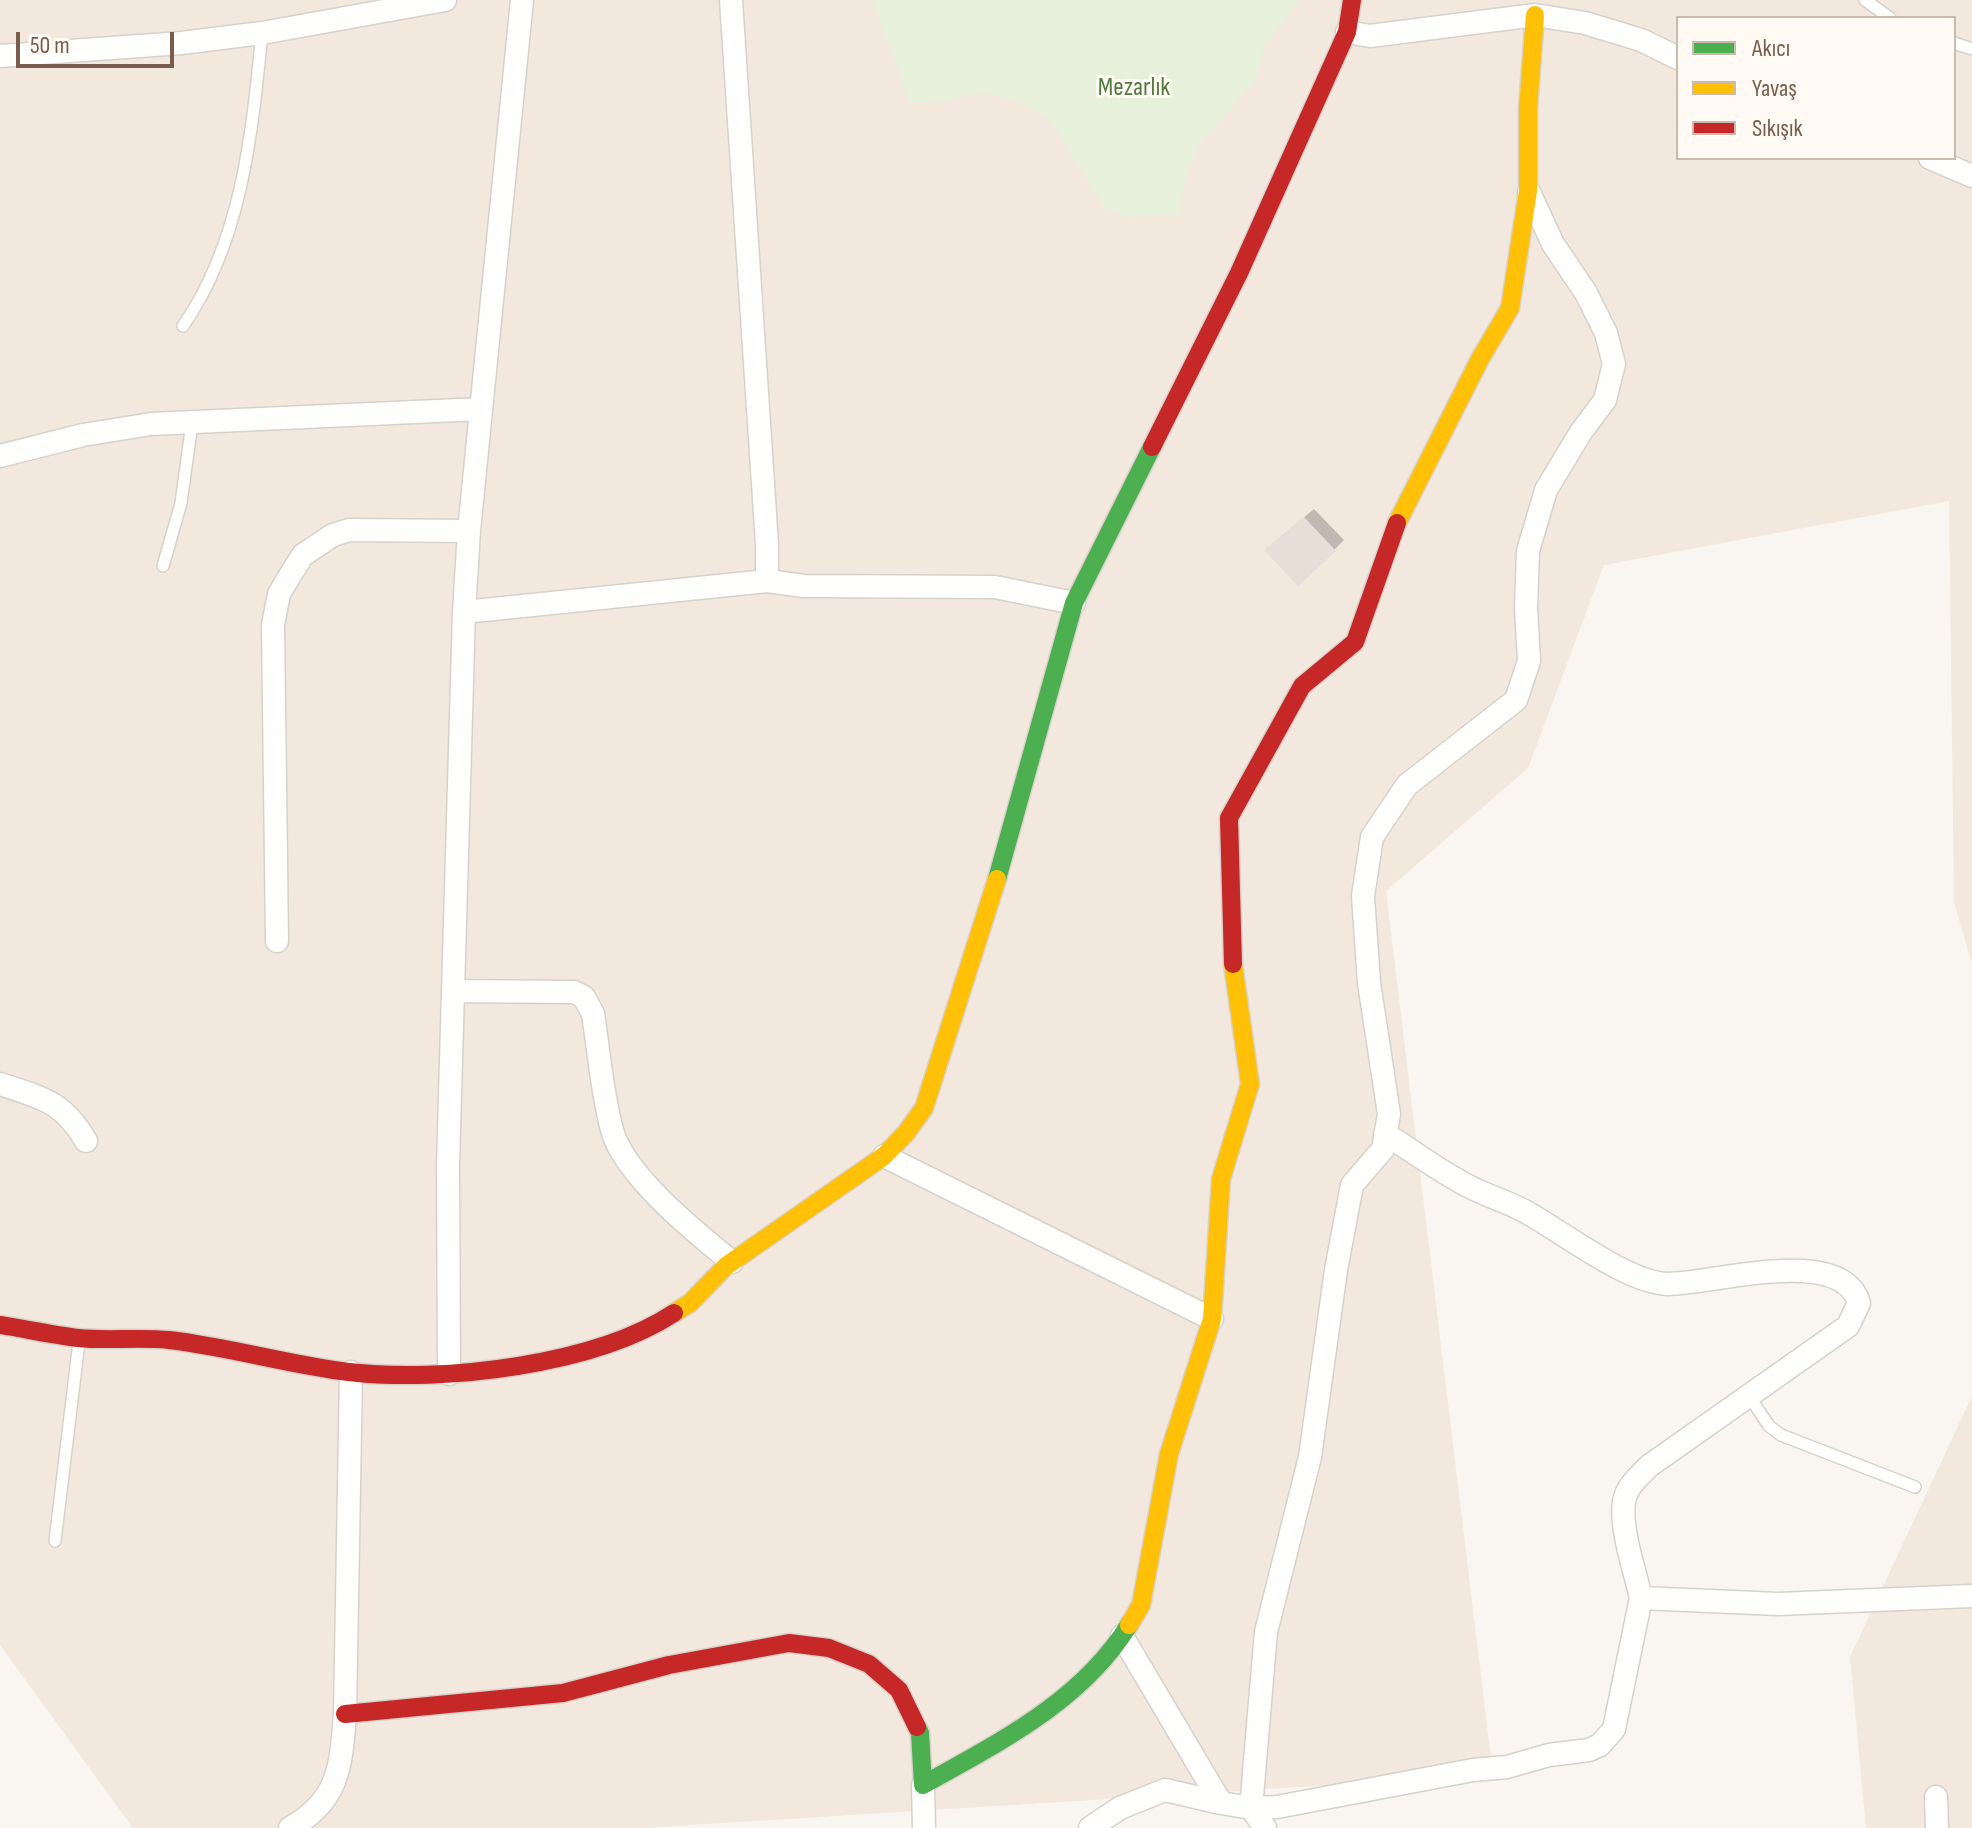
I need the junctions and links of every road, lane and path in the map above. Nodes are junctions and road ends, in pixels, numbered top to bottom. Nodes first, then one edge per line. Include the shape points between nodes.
1 (445, 0) edge
2 (522, 0) edge
3 (731, 0) edge
4 (1352, 0) edge
5 (1865, 0) edge
6 (1535, 15) junction
7 (1887, 16) edge
8 (1347, 32) junction
9 (262, 33) junction
10 (0, 56) edge
11 (1676, 57) edge
12 (1935, 160) edge
13 (1972, 176) edge
14 (1528, 191) junction
15 (183, 326) dead end
16 (481, 409) junction
17 (192, 423) junction
18 (0, 456) edge
19 (469, 531) junction
20 (163, 566) dead end
21 (767, 581) junction
22 (1074, 603) junction
23 (464, 612) junction
24 (277, 941) dead end
25 (453, 991) junction
26 (0, 1084) edge
27 (1385, 1134) junction
28 (86, 1141) dead end
29 (884, 1156) junction
30 (732, 1262) junction
31 (1212, 1319) junction
32 (0, 1325) edge
33 (80, 1338) junction
34 (351, 1372) junction
35 (449, 1374) junction
36 (1749, 1396) junction
37 (1915, 1487) dead end
38 (55, 1541) dead end
39 (1972, 1596) edge
40 (1641, 1598) junction
41 (1122, 1636) junction
42 (345, 1714) junction
43 (923, 1785) junction
44 (1936, 1797) dead end
45 (1221, 1803) junction
46 (1251, 1808) junction
47 (290, 1828) edge
48 (924, 1828) edge
49 (1090, 1828) edge
50 (1265, 1828) edge
51 (1937, 1828) edge

1 - 9 street
2 - 16 street
3 - 21 street
4 - 8 street
5 - 7 lane
6 - 8 street via 1370,36
6 - 11 street via 1585,23
6 - 14 street
8 - 22 street via 1239,273
9 - 10 street
9 - 15 lane via 248,143 227,241 213,277
12 - 13 street
14 - 27 street via 1606,333 1614,364 1605,400 1546,490 1528,551 1529,661 1516,700 1407,785 1372,837 1363,896 1369,983 1389,1114
14 - 31 street via 1510,308 1401,512 1355,642 1302,686 1229,818 1232,960 1250,1084 1221,1179
16 - 17 street
16 - 19 street
17 - 18 street via 83,435
17 - 20 lane via 181,503
19 - 23 street
19 - 24 street via 349,530 333,535 303,555 279,594 273,625
21 - 22 street via 804,586 995,587
21 - 23 street
22 - 29 street via 985,920 924,1108
23 - 25 street
25 - 30 street via 574,992 584,997 593,1014 612,1131 621,1151 648,1185
25 - 35 street
26 - 28 street via 50,1100 76,1123
27 - 36 street via 1466,1185 1524,1211 1644,1280 1667,1284 1788,1270 1822,1273 1855,1290 1859,1303 1848,1326
27 - 46 street via 1383,1149 1352,1185 1310,1457 1266,1632
29 - 30 street
29 - 31 street
30 - 35 street via 690,1303 656,1325 550,1359
31 - 41 street via 1169,1454 1141,1605
32 - 33 street
33 - 34 street via 168,1340
33 - 38 lane
34 - 35 street
34 - 42 street
36 - 37 lane via 1781,1435
36 - 40 street via 1633,1481 1624,1500 1625,1520
39 - 40 street via 1778,1604
40 - 46 street via 1614,1729 1600,1745 1507,1767
41 - 43 street via 1091,1673 1037,1720
41 - 45 street
42 - 43 street via 563,1693 669,1665 789,1643 829,1648 869,1664 899,1690 920,1733
42 - 47 street via 341,1765 333,1784 313,1812
43 - 48 street
44 - 51 street
45 - 46 street
45 - 49 street via 1165,1790 1120,1808
46 - 50 street

